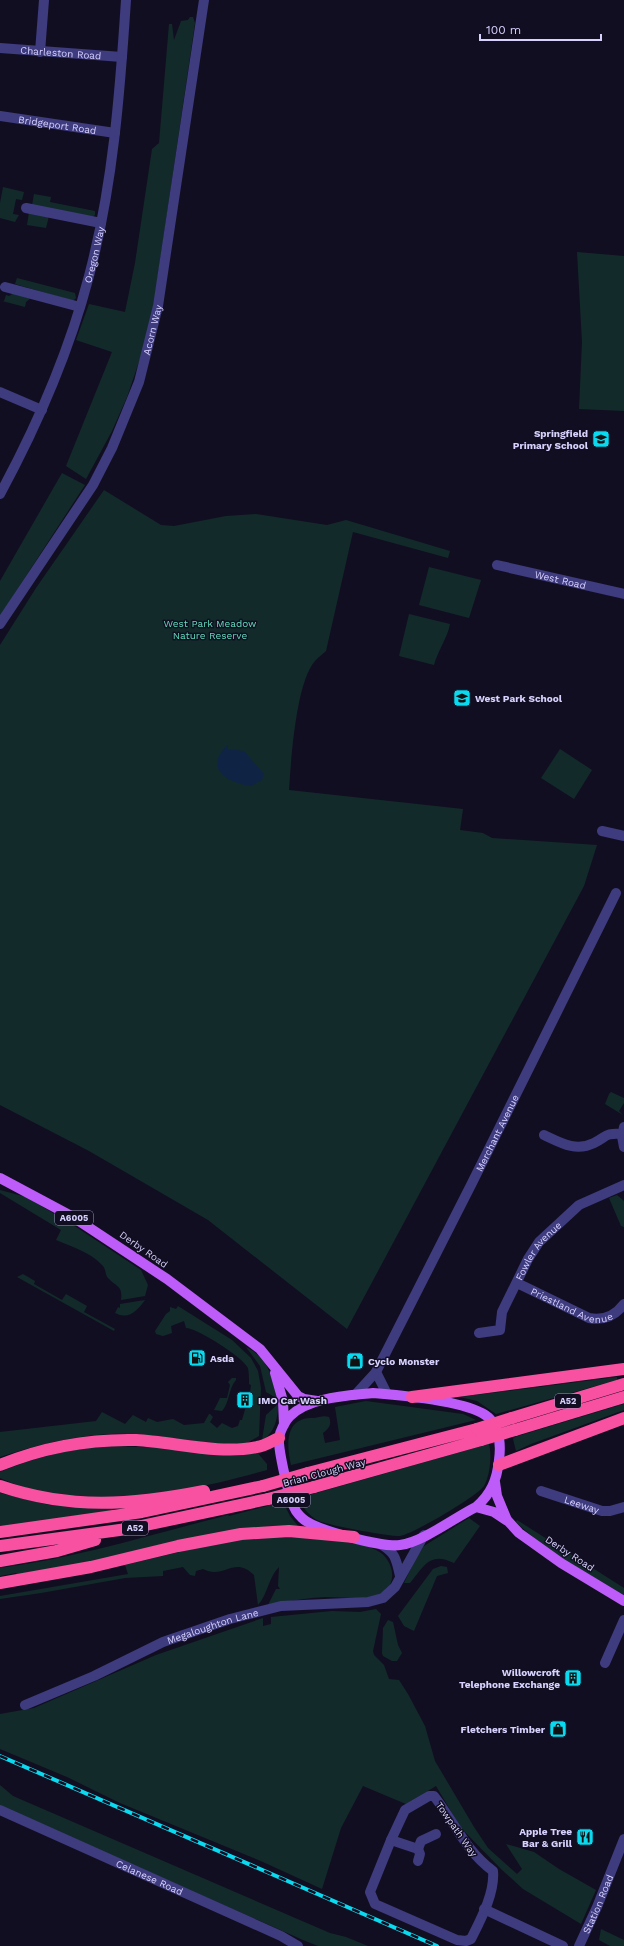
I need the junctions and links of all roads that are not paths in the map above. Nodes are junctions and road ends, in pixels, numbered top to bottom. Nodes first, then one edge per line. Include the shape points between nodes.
1 (44, 0) edge
2 (126, 0) edge
3 (204, 0) edge
4 (0, 48) edge
5 (40, 52) junction
6 (122, 57) junction
7 (0, 116) edge
8 (115, 134) junction
9 (26, 208) dead end
10 (101, 223) junction
11 (5, 287) dead end
12 (80, 307) junction
13 (0, 392) edge
14 (42, 410) junction
15 (0, 494) edge
16 (497, 566) dead end
17 (624, 594) edge
18 (0, 624) edge
19 (602, 831) dead end
20 (624, 836) edge
21 (616, 893) dead end
22 (623, 1130) edge
23 (544, 1135) dead end
24 (566, 1145) junction
25 (624, 1147) edge
26 (562, 1156) dead end
27 (0, 1178) edge
28 (624, 1185) edge
29 (517, 1283) junction
30 (624, 1304) edge
31 (479, 1333) dead end
32 (265, 1354) junction
33 (624, 1370) edge
34 (376, 1372) junction
35 (624, 1384) edge
36 (387, 1394) junction
37 (355, 1395) junction
38 (412, 1397) junction
39 (624, 1397) edge
40 (321, 1401) junction
41 (624, 1418) edge
42 (513, 1424) junction
43 (284, 1425) junction
44 (479, 1434) junction
45 (280, 1438) junction
46 (0, 1464) edge
47 (499, 1465) junction
48 (495, 1480) junction
49 (0, 1486) edge
50 (258, 1487) junction
51 (541, 1490) dead end
52 (476, 1507) junction
53 (624, 1507) edge
54 (507, 1520) junction
55 (127, 1529) junction
56 (0, 1532) edge
57 (424, 1535) junction
58 (354, 1537) junction
59 (380, 1544) junction
60 (0, 1546) edge
61 (0, 1561) edge
62 (400, 1576) junction
63 (0, 1584) edge
64 (624, 1601) edge
65 (624, 1620) edge
66 (605, 1662) dead end
67 (25, 1705) dead end
68 (0, 1810) edge
69 (436, 1834) dead end
70 (624, 1839) edge
71 (391, 1840) junction
72 (418, 1849) junction
73 (621, 1854) edge
74 (418, 1861) dead end
75 (484, 1909) junction
76 (298, 1946) edge
77 (564, 1946) edge
78 (579, 1946) edge

1 - 5 street
2 - 6 street, Oregon Way
3 - 18 street, Acorn Way via 158,306 139,382 112,448 93,485
4 - 5 street, Charleston Road
5 - 6 street, Charleston Road
6 - 8 street, Oregon Way
7 - 8 street, Bridgeport Road
8 - 10 street, Oregon Way
9 - 10 street
10 - 12 street, Oregon Way
11 - 12 street
12 - 14 street, Oregon Way
13 - 14 street
14 - 15 street, Oregon Way
16 - 17 street, West Road
19 - 20 street
21 - 34 street, Merchant Avenue
22 - 24 street via 608,1134 591,1145 574,1148
22 - 25 street
23 - 24 street
24 - 26 street
27 - 32 main road, Derby Road / A6005 via 37,1196 109,1239 239,1332
28 - 29 street, Fowler Avenue via 584,1202 558,1224 535,1247
29 - 30 street, Priestland Avenue via 589,1318 602,1319 612,1316
29 - 31 street, Fowler Avenue via 501,1315 500,1330
32 - 40 main road, Derby Road / A6005 via 298,1396
32 - 43 main road, Derby Road / A6005 via 281,1390
33 - 38 highway
34 - 36 street
34 - 37 street, Merchant Avenue
35 - 42 highway, Brian Clough Way / A52
36 - 37 main road, A6005
36 - 38 main road, A6005
37 - 40 main road, A6005
38 - 47 main road, A6005 via 468,1408 489,1418 497,1429 500,1440
39 - 42 highway, Brian Clough Way / A52
40 - 43 main road via 297,1411
41 - 47 highway
42 - 44 highway, Brian Clough Way / A52, bridge
43 - 45 main road, A6005
44 - 50 highway, Brian Clough Way / A52, bridge
44 - 55 highway, Brian Clough Way / A52, bridge via 314,1487
45 - 46 highway via 260,1447 246,1449 220,1449 137,1440 84,1442 41,1450
45 - 58 main road, A6005 via 280,1448 295,1509 303,1519 320,1528
47 - 48 main road, A6005
48 - 52 main road via 489,1494
48 - 54 main road, Derby Road / A6005 via 497,1496
49 - 50 highway via 44,1498 100,1504 134,1503 209,1490
50 - 56 highway, Brian Clough Way / A52 via 142,1512
51 - 53 street, Leeway via 602,1511
52 - 54 main road, Derby Road / A6005 via 494,1512
52 - 57 main road, A6005
54 - 64 main road, Derby Road / A6005 via 522,1536 550,1556
55 - 60 highway, Brian Clough Way / A52
55 - 61 highway via 85,1544
57 - 59 main road, A6005 via 411,1543
57 - 62 street, Megaloughton Lane
58 - 59 main road, A6005
58 - 63 highway via 289,1531 241,1534
59 - 62 street via 395,1555
62 - 67 street, Megaloughton Lane via 388,1595 372,1601 281,1606 192,1631
65 - 66 street
68 - 76 street, Celanese Road via 281,1936
69 - 72 street via 421,1840
70 - 73 street, Station Road
71 - 72 street
71 - 75 street, Towpath Way via 405,1810 429,1796 434,1796 464,1843 479,1860 493,1870 494,1881
71 - 75 street, Towpath Way via 370,1892 375,1904 457,1940 466,1941 471,1939
72 - 74 street
73 - 78 street, Station Road
75 - 77 street

